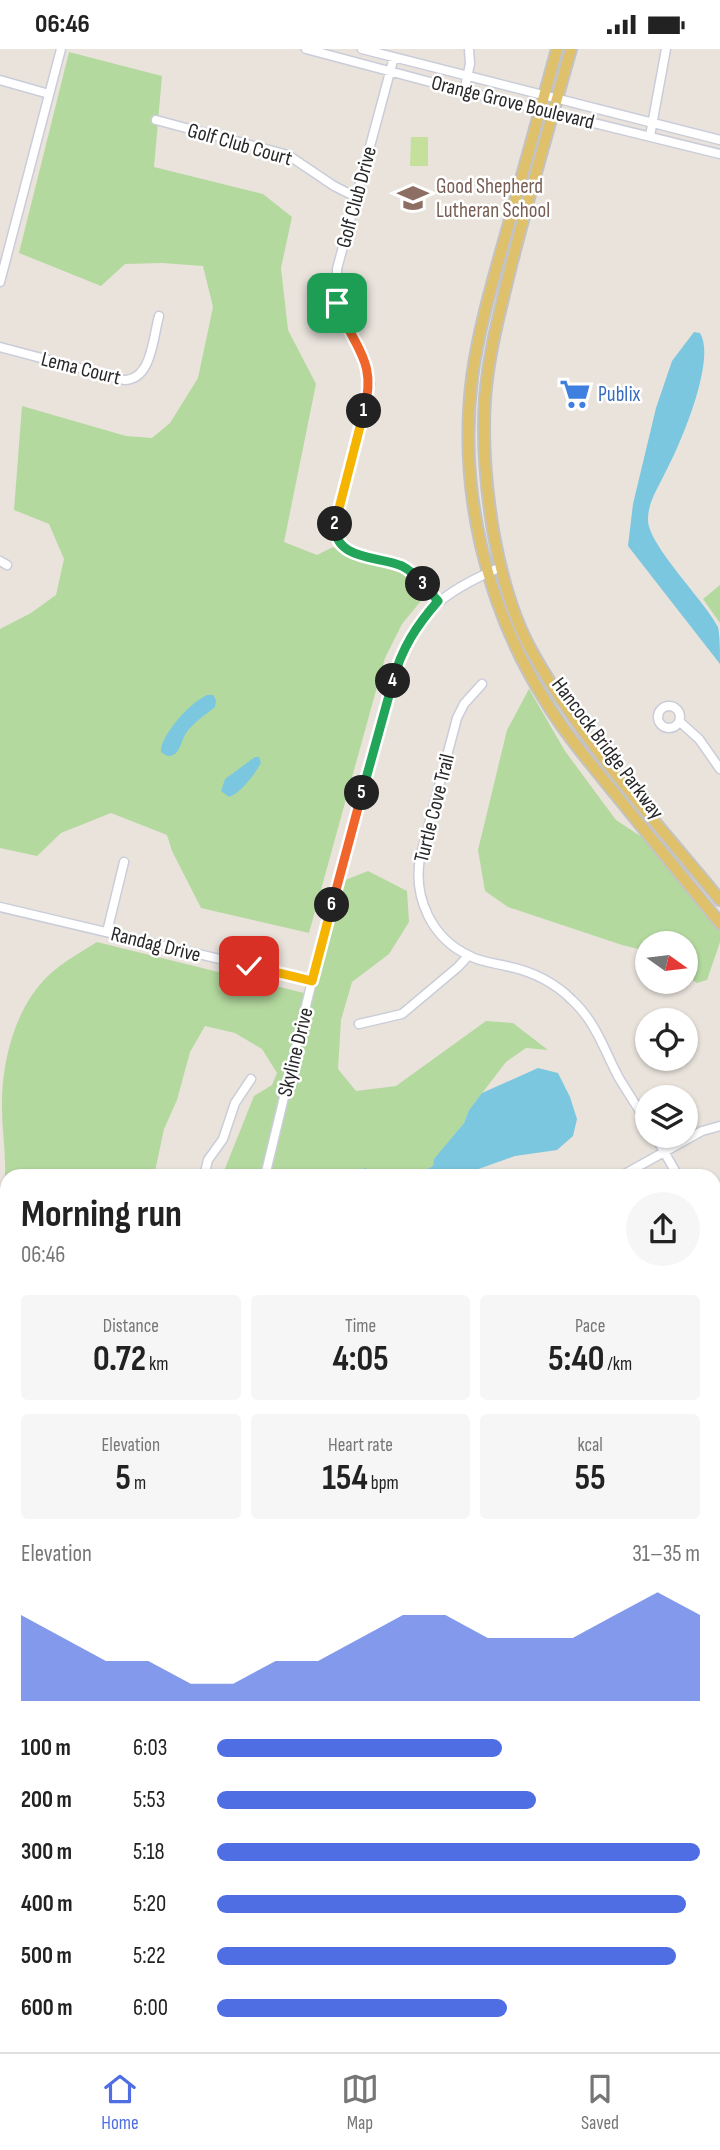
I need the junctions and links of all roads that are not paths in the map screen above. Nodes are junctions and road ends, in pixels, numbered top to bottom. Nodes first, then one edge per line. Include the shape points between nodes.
1 (61, 49) edge
2 (306, 49) edge
3 (362, 49) edge
4 (469, 49) edge
5 (557, 49) edge
6 (570, 49) edge
7 (666, 49) edge
8 (394, 57) junction
9 (390, 71) junction
10 (468, 76) junction
11 (0, 80) edge
12 (464, 91) junction
13 (50, 94) junction
14 (545, 95) junction
15 (557, 97) junction
16 (541, 109) junction
17 (553, 112) junction
18 (156, 121) dead end
19 (653, 123) junction
20 (650, 136) junction
21 (720, 140) edge
22 (720, 154) edge
23 (356, 197) junction
24 (0, 282) edge
25 (159, 316) dead end
26 (0, 347) edge
27 (500, 567) junction
28 (488, 572) junction
29 (438, 601) junction
30 (482, 684) dead end
31 (680, 722) dead end
32 (720, 769) edge
33 (124, 862) dead end
34 (720, 900) edge
35 (0, 907) edge
36 (720, 923) edge
37 (107, 932) junction
38 (468, 955) junction
39 (312, 981) junction
40 (359, 1024) dead end
41 (251, 1079) dead end
42 (635, 1103) edge
43 (720, 1126) edge
44 (662, 1148) edge
45 (665, 1152) junction
46 (206, 1169) edge
47 (267, 1169) edge
48 (634, 1169) edge
49 (674, 1169) edge

1 - 13 street
2 - 9 street, Orange Grove Boulevard
3 - 8 street, Orange Grove Boulevard
4 - 10 street
5 - 14 main road, Hancock Bridge Parkway
6 - 15 main road, Hancock Bridge Parkway
7 - 19 street
8 - 9 street, Golf Club Drive
8 - 10 street, Orange Grove Boulevard
9 - 12 street, Orange Grove Boulevard
9 - 23 street, Golf Club Drive
10 - 12 street
10 - 14 street, Orange Grove Boulevard
11 - 13 street
12 - 16 street, Orange Grove Boulevard
13 - 24 street
14 - 15 street, Orange Grove Boulevard
14 - 16 main road, Hancock Bridge Parkway
15 - 17 main road, Hancock Bridge Parkway
15 - 19 street, Orange Grove Boulevard
16 - 17 street, Orange Grove Boulevard
16 - 28 main road, Hancock Bridge Parkway via 480,330 472,381 470,468
17 - 20 street, Orange Grove Boulevard
17 - 27 main road, Hancock Bridge Parkway via 494,335 487,383 486,477
18 - 23 street, Golf Club Court via 288,155
19 - 20 street
19 - 21 street, Orange Grove Boulevard
20 - 22 street, Orange Grove Boulevard
23 - 29 street, Golf Club Drive via 335,295 364,356 370,384 334,532 348,551 409,570
25 - 26 street, Lema Court via 145,368 132,380
27 - 28 street, Skyline Drive
27 - 34 main road, Hancock Bridge Parkway via 528,645 566,708
28 - 29 street, Skyline Drive
28 - 36 main road, Hancock Bridge Parkway via 522,661 555,717
29 - 39 street, Skyline Drive via 411,635 396,668
30 - 38 street, Turtle Cove Trail via 458,713 418,877 430,920 448,942
31 - 32 street
33 - 37 street
35 - 37 street, Randag Drive
37 - 39 street, Randag Drive
38 - 40 street via 402,1014
38 - 42 street, Turtle Cove Trail via 530,973 572,1000 596,1029
39 - 47 street, Skyline Drive
41 - 46 street via 233,1107 223,1139
43 - 45 street
44 - 45 street
45 - 48 street
45 - 49 street

